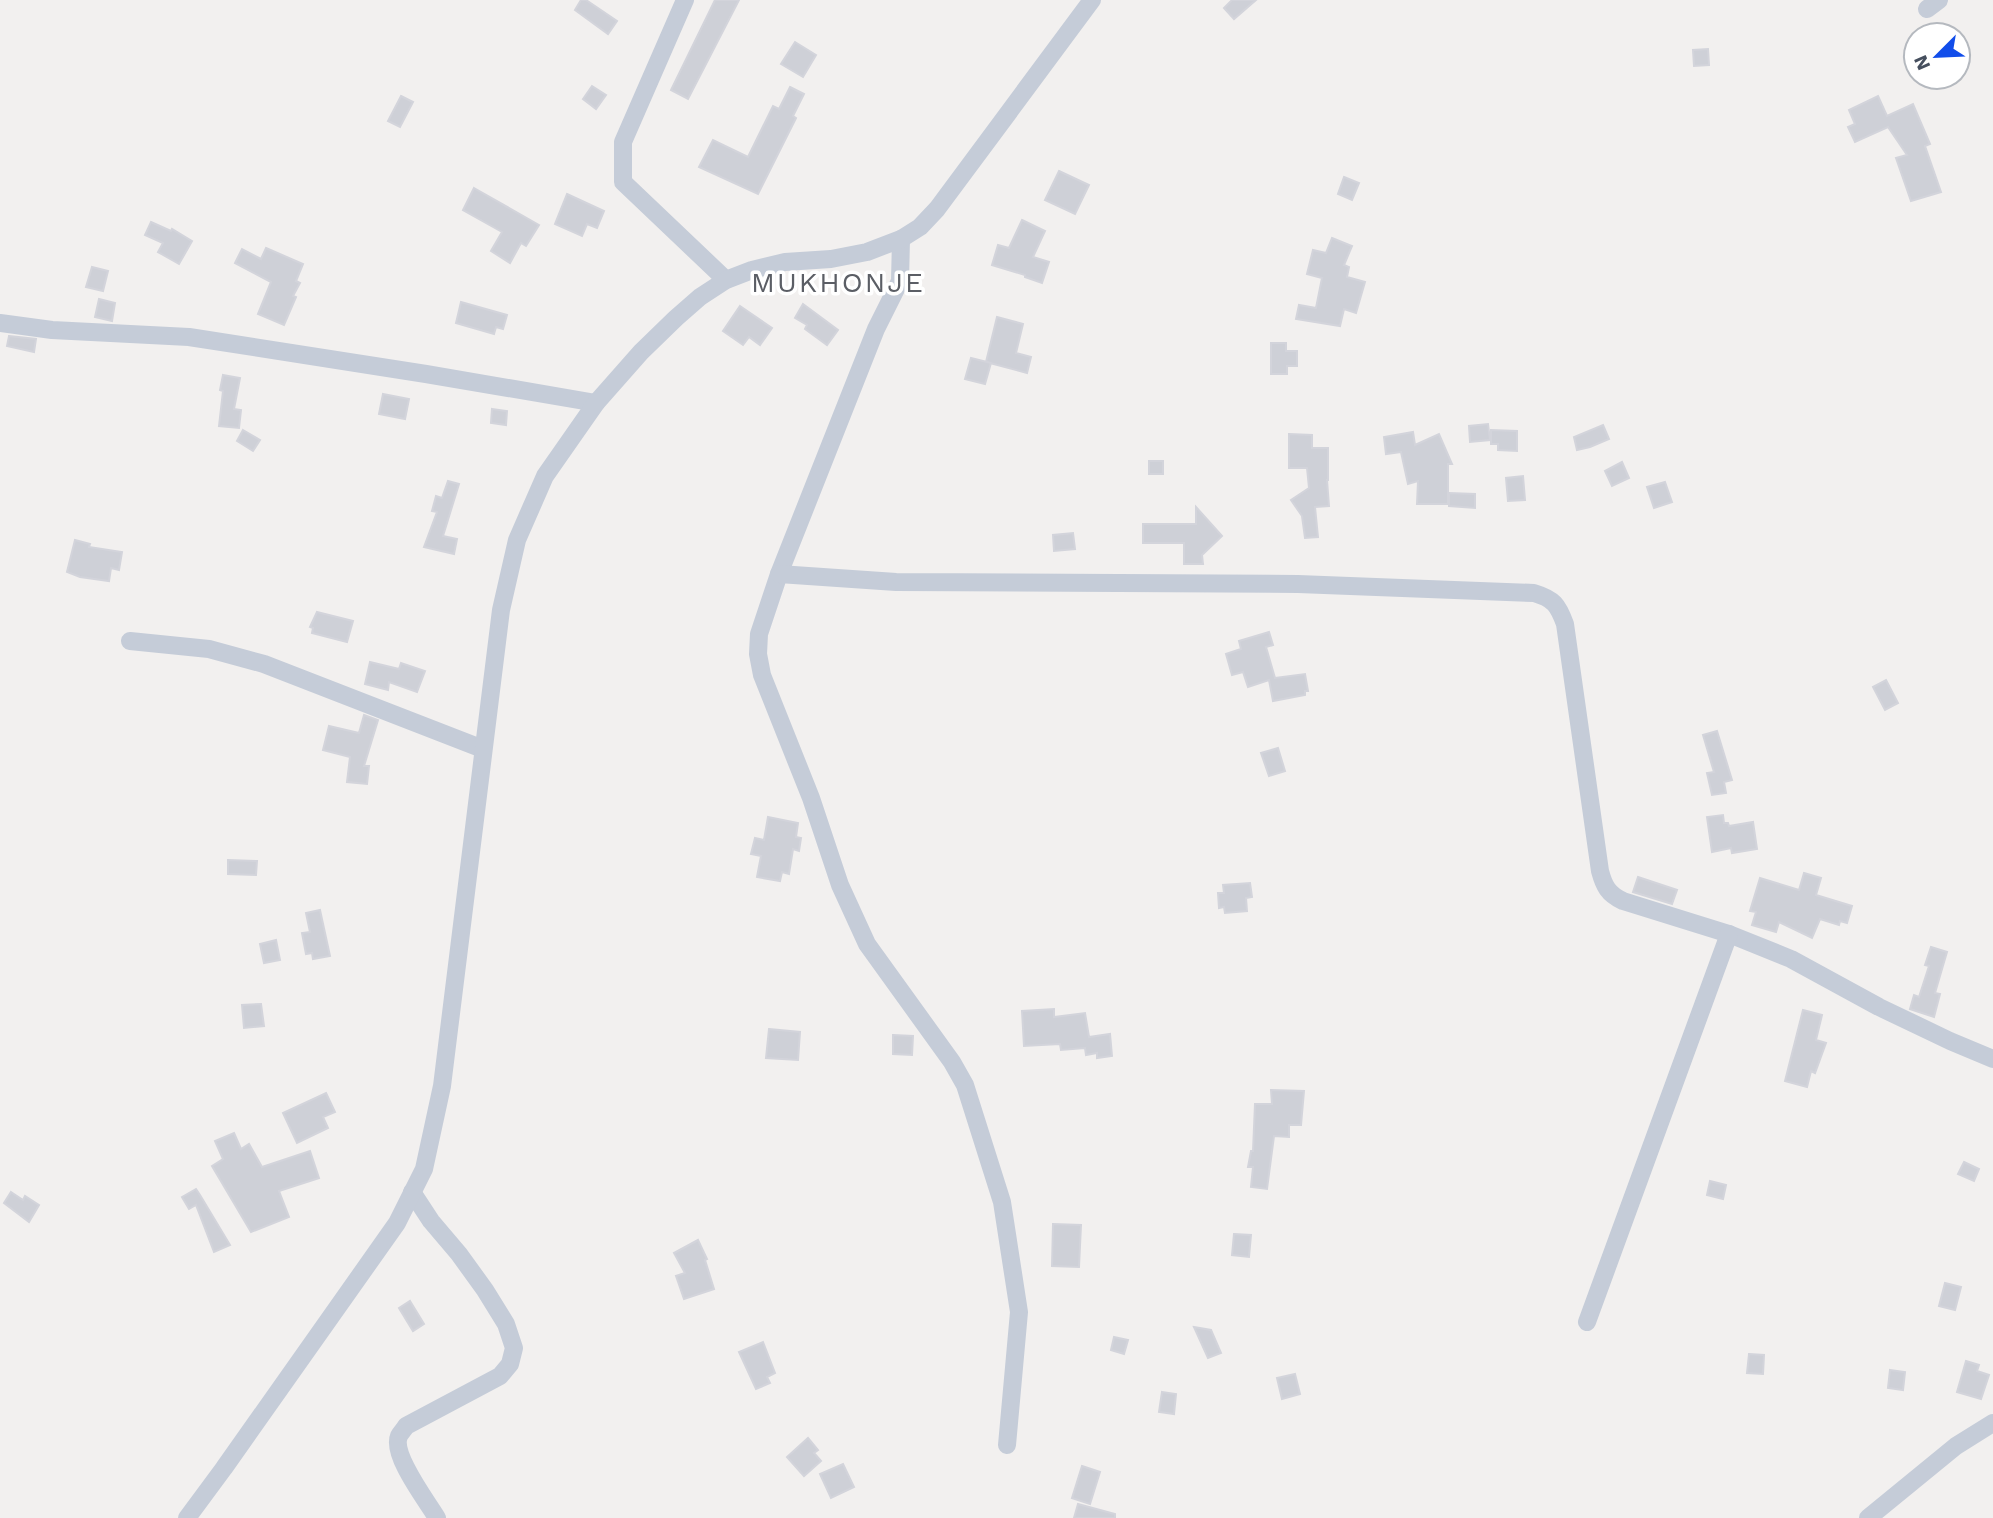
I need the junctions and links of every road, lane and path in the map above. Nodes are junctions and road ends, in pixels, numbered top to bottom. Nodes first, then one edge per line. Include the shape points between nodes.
1 (685, 0) edge
2 (1092, 0) edge
3 (901, 239) junction
4 (726, 280) junction
5 (0, 323) edge
6 (596, 403) junction
7 (779, 574) junction
8 (130, 641) dead end
9 (483, 749) junction
10 (1729, 934) junction
11 (1993, 1059) edge
12 (412, 1192) junction
13 (1587, 1322) dead end
14 (1993, 1423) edge
15 (1007, 1445) dead end
16 (187, 1518) edge
17 (437, 1518) edge
18 (1868, 1518) edge

1 - 4 street via 623,142 623,182
2 - 3 street via 937,209
3 - 4 street via 867,252 785,262
3 - 7 street via 900,281 876,329
4 - 6 street via 676,317
5 - 6 street via 189,337
6 - 9 street via 545,476 517,540 502,610
7 - 10 street via 896,582 1298,584 1547,597 1559,607 1565,624 1604,885 1623,901
7 - 15 street via 759,634 762,675 840,885 867,944 965,1084 1002,1202 1019,1311
8 - 9 street via 209,649 264,664
9 - 12 street via 442,1086 424,1169
10 - 11 street via 1791,959 1879,1007
10 - 13 street
12 - 16 street via 397,1223
12 - 17 street via 485,1290 506,1324 514,1348 510,1364 500,1376 406,1426 398,1437 402,1461
14 - 18 street via 1956,1446

